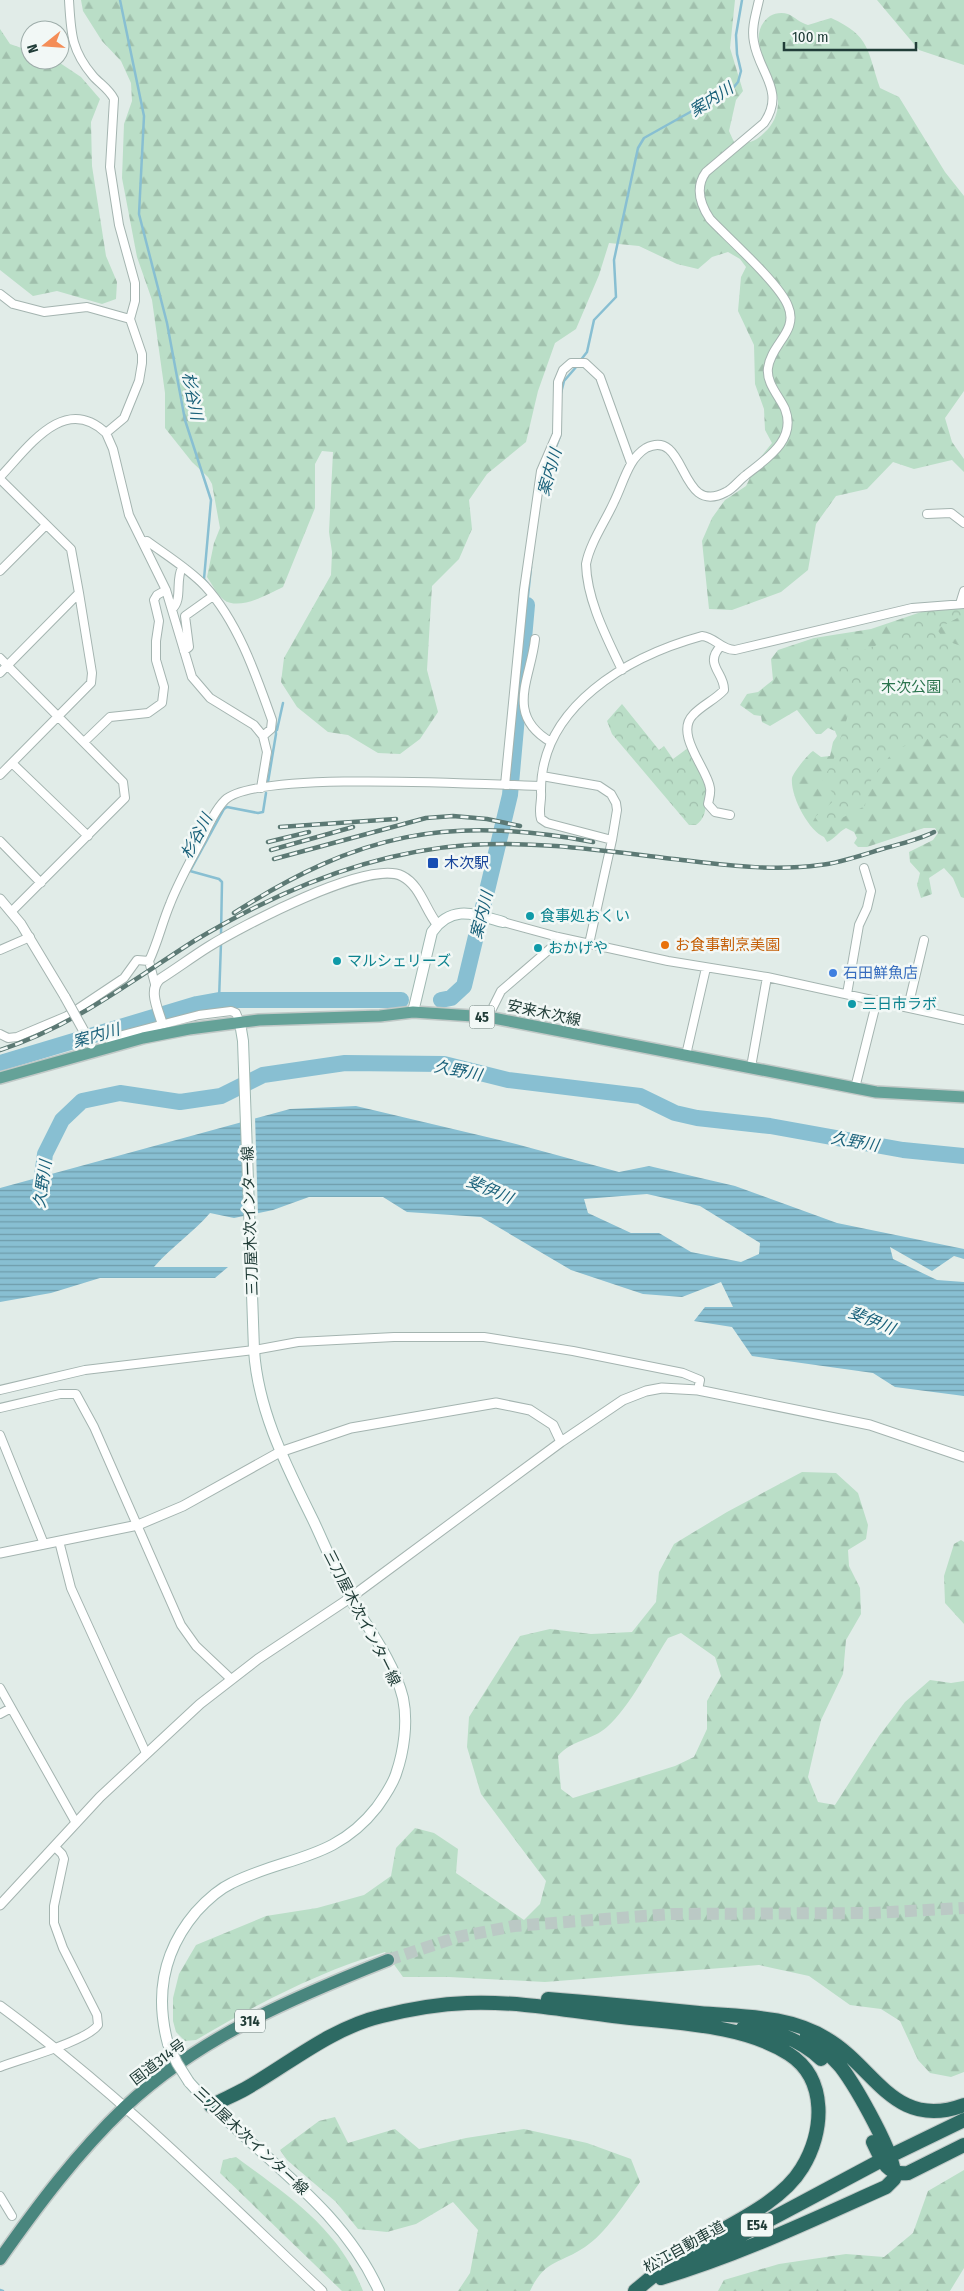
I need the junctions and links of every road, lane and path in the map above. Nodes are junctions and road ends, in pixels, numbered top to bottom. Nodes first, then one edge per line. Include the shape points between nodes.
1 (69, 0) edge
2 (760, 0) edge
3 (0, 294) edge
4 (130, 319) junction
5 (106, 433) junction
6 (631, 463) junction
7 (0, 478) edge
8 (927, 514) dead end
9 (964, 523) edge
10 (46, 525) junction
11 (143, 542) junction
12 (182, 568) junction
13 (0, 572) edge
14 (166, 590) junction
15 (964, 591) edge
16 (79, 593) junction
17 (213, 596) junction
18 (962, 604) edge
19 (172, 610) junction
20 (535, 639) dead end
21 (721, 646) junction
22 (184, 651) junction
23 (0, 658) edge
24 (8, 666) junction
25 (622, 670) junction
26 (0, 673) edge
27 (518, 706) junction
28 (58, 717) junction
29 (263, 736) junction
30 (84, 742) junction
31 (550, 742) junction
32 (12, 763) junction
33 (0, 775) edge
34 (542, 776) junction
35 (506, 785) junction
36 (541, 786) junction
37 (261, 788) junction
38 (730, 816) dead end
39 (88, 836) junction
40 (612, 840) junction
41 (0, 841) edge
42 (864, 868) dead end
43 (41, 883) junction
44 (0, 899) edge
45 (11, 912) junction
46 (503, 922) joint
47 (437, 924) junction
48 (30, 937) junction
49 (558, 937) junction
50 (924, 940) dead end
51 (589, 944) junction
52 (0, 950) edge
53 (149, 960) junction
54 (706, 968) junction
55 (767, 978) junction
56 (155, 984) junction
57 (848, 994) junction
58 (877, 1000) junction
59 (908, 1007) junction
60 (413, 1012) junction
61 (160, 1017) junction
62 (488, 1017) junction
63 (964, 1020) edge
64 (240, 1023) junction
65 (0, 1034) edge
66 (113, 1046) junction
67 (93, 1048) junction
68 (686, 1055) junction
69 (751, 1067) junction
70 (0, 1078) edge
71 (855, 1088) junction
72 (964, 1097) edge
73 (254, 1350) junction
74 (0, 1390) edge
75 (698, 1390) junction
76 (0, 1408) edge
77 (0, 1435) edge
78 (560, 1442) junction
79 (280, 1452) junction
80 (964, 1457) edge
81 (138, 1525) junction
82 (59, 1541) junction
83 (44, 1544) junction
84 (0, 1553) edge
85 (350, 1598) junction
86 (231, 1679) junction
87 (0, 1688) edge
88 (11, 1708) junction
89 (0, 1714) edge
90 (146, 1754) junction
91 (76, 1823) junction
92 (55, 1847) junction
93 (0, 1906) edge
94 (388, 1960) tunnel mouth
95 (0, 2006) edge
96 (792, 2024) junction
97 (722, 2029) junction
98 (56, 2047) junction
99 (0, 2067) edge
100 (964, 2105) edge
101 (126, 2106) junction
102 (211, 2106) junction
103 (964, 2120) edge
104 (964, 2146) edge
105 (894, 2154) dead end
106 (878, 2162) dead end
107 (896, 2174) junction
108 (0, 2196) edge
109 (12, 2216) dead end
110 (0, 2259) edge
111 (661, 2278) junction
112 (322, 2291) edge
113 (379, 2291) edge
114 (636, 2291) edge

1 - 4 street via 72,39 78,56 114,99 110,167 119,225 135,283
2 - 6 street via 753,36 756,53 772,88 770,114 764,123 706,172 701,179 700,194 710,219 774,285 788,305 791,314 789,329 768,368 773,389 786,411 786,434 767,458 726,492 716,496 695,491 674,453 664,446 646,448
3 - 4 street via 13,304 44,312 87,307
4 - 5 street via 142,354 141,372 124,418
5 - 7 street via 96,424 84,420 60,421 48,428
5 - 11 street via 113,449 126,508
6 - 25 street via 586,564 601,625
6 - 27 street via 600,377 585,363 574,362 563,370 558,382 557,434 541,471 524,590
7 - 10 street
8 - 9 street via 950,514
10 - 13 street
10 - 16 street via 70,549
11 - 12 street via 147,541
11 - 14 street
12 - 17 street
12 - 19 street via 176,604
14 - 19 street
14 - 30 street via 154,600 159,621 155,653 164,687 162,703 148,713 110,717
15 - 18 street
16 - 24 street
16 - 28 street via 91,683
17 - 22 street via 185,616 189,646
17 - 29 street via 238,639 266,703 272,726
18 - 21 street via 912,608 735,650
19 - 22 street
20 - 27 street
21 - 25 street via 702,636
21 - 38 street via 715,656 714,668 722,678 724,690 692,715 688,722 693,753 710,789 708,804 715,812
22 - 29 street via 192,677 203,691 254,725
23 - 24 street
24 - 26 street
24 - 28 street
25 - 31 street via 584,697
27 - 31 street via 528,723
27 - 35 street
28 - 30 street
28 - 32 street
29 - 37 street via 266,752
30 - 39 street via 123,782 125,798
31 - 34 street
32 - 33 street
32 - 39 street
34 - 36 street
34 - 40 street via 599,786 611,794 617,810
35 - 36 street
35 - 37 street via 394,781
36 - 40 street via 543,821
37 - 53 street via 234,794 222,803 171,902
39 - 43 street
40 - 51 street
41 - 43 street
42 - 57 street via 871,891 859,925
43 - 45 street
44 - 45 street
45 - 48 street
46 - 47 main road via 459,913 446,916
46 - 49 street
47 - 56 street via 414,886 403,876 390,873 370,875 291,904 209,946
47 - 60 main road via 432,932
48 - 52 street
48 - 67 street, bridge
49 - 51 street
49 - 62 street via 552,947 501,991
50 - 59 street
51 - 54 street
53 - 56 street
53 - 65 street via 137,960 124,978 67,1016 17,1037 8,1038
54 - 55 street
54 - 68 street
55 - 57 street
55 - 69 street
56 - 61 street
57 - 58 street
58 - 59 street
58 - 71 street
59 - 63 street
60 - 62 main road, 安来木次線 / 45
60 - 64 main road, 安来木次線 / 45
61 - 64 street via 228,1011 236,1013
61 - 66 street via 115,1037
62 - 68 main road, 安来木次線 / 45
64 - 66 main road, 安来木次線 / 45 via 189,1029
64 - 73 main road, 三刀屋木次インター線
66 - 67 main road, 安来木次線 / 45
67 - 70 main road, 安来木次線 / 45
68 - 69 main road, 安来木次線 / 45
69 - 71 main road, 安来木次線 / 45
71 - 72 main road, 安来木次線 / 45
73 - 74 street via 85,1370
73 - 75 street via 308,1341 484,1337 683,1373 700,1380
73 - 79 main road, 三刀屋木次インター線 via 257,1386
75 - 78 street via 662,1388 635,1395
75 - 80 street via 870,1425
76 - 81 street via 60,1394 76,1394
77 - 83 street
78 - 79 street via 553,1425 530,1410 496,1403 351,1428
78 - 85 street
79 - 81 street via 184,1506
79 - 85 main road, 三刀屋木次インター線
81 - 82 street
81 - 86 street via 182,1625 196,1646
82 - 83 street
82 - 90 street via 71,1588
83 - 84 street
85 - 86 street
85 - 102 main road, 三刀屋木次インター線, bridge via 380,1644 403,1699 405,1727 396,1776 369,1818 349,1836 302,1859 230,1883 207,1899 190,1920 166,1962 162,1981 163,2024 168,2044 190,2082
86 - 90 street
87 - 88 street
88 - 89 street
88 - 91 street
90 - 91 street
91 - 92 street
92 - 93 street
92 - 98 street via 64,1859 54,1906 57,1934 99,2022 95,2030
94 - 101 highway, 国道314号 / 314 via 313,1990 212,2042
95 - 98 street
96 - 100 highway via 828,2039 901,2103 927,2111
96 - 102 highway via 754,2016 507,1995 462,1994 423,1999 379,2009 344,2022 238,2084
96 - 107 highway via 841,2068 858,2093 893,2161
97 - 102 highway via 510,2003 425,2007 379,2016 311,2046
97 - 107 highway via 748,2028 769,2032 798,2042 814,2053 835,2073 884,2165
97 - 114 highway via 770,2043 803,2066 813,2083 819,2104 818,2128 812,2150 788,2187 686,2251
98 - 99 street
98 - 101 street
101 - 110 highway, 国道314号 / 314 via 54,2185
101 - 112 street
102 - 113 main road, 三刀屋木次インター線 via 329,2214 369,2268
103 - 105 highway
104 - 107 highway via 908,2173
106 - 111 highway, 松江自動車道 / E54
107 - 111 highway via 886,2187 702,2266
108 - 109 street
111 - 114 highway, 松江自動車道 / E54

